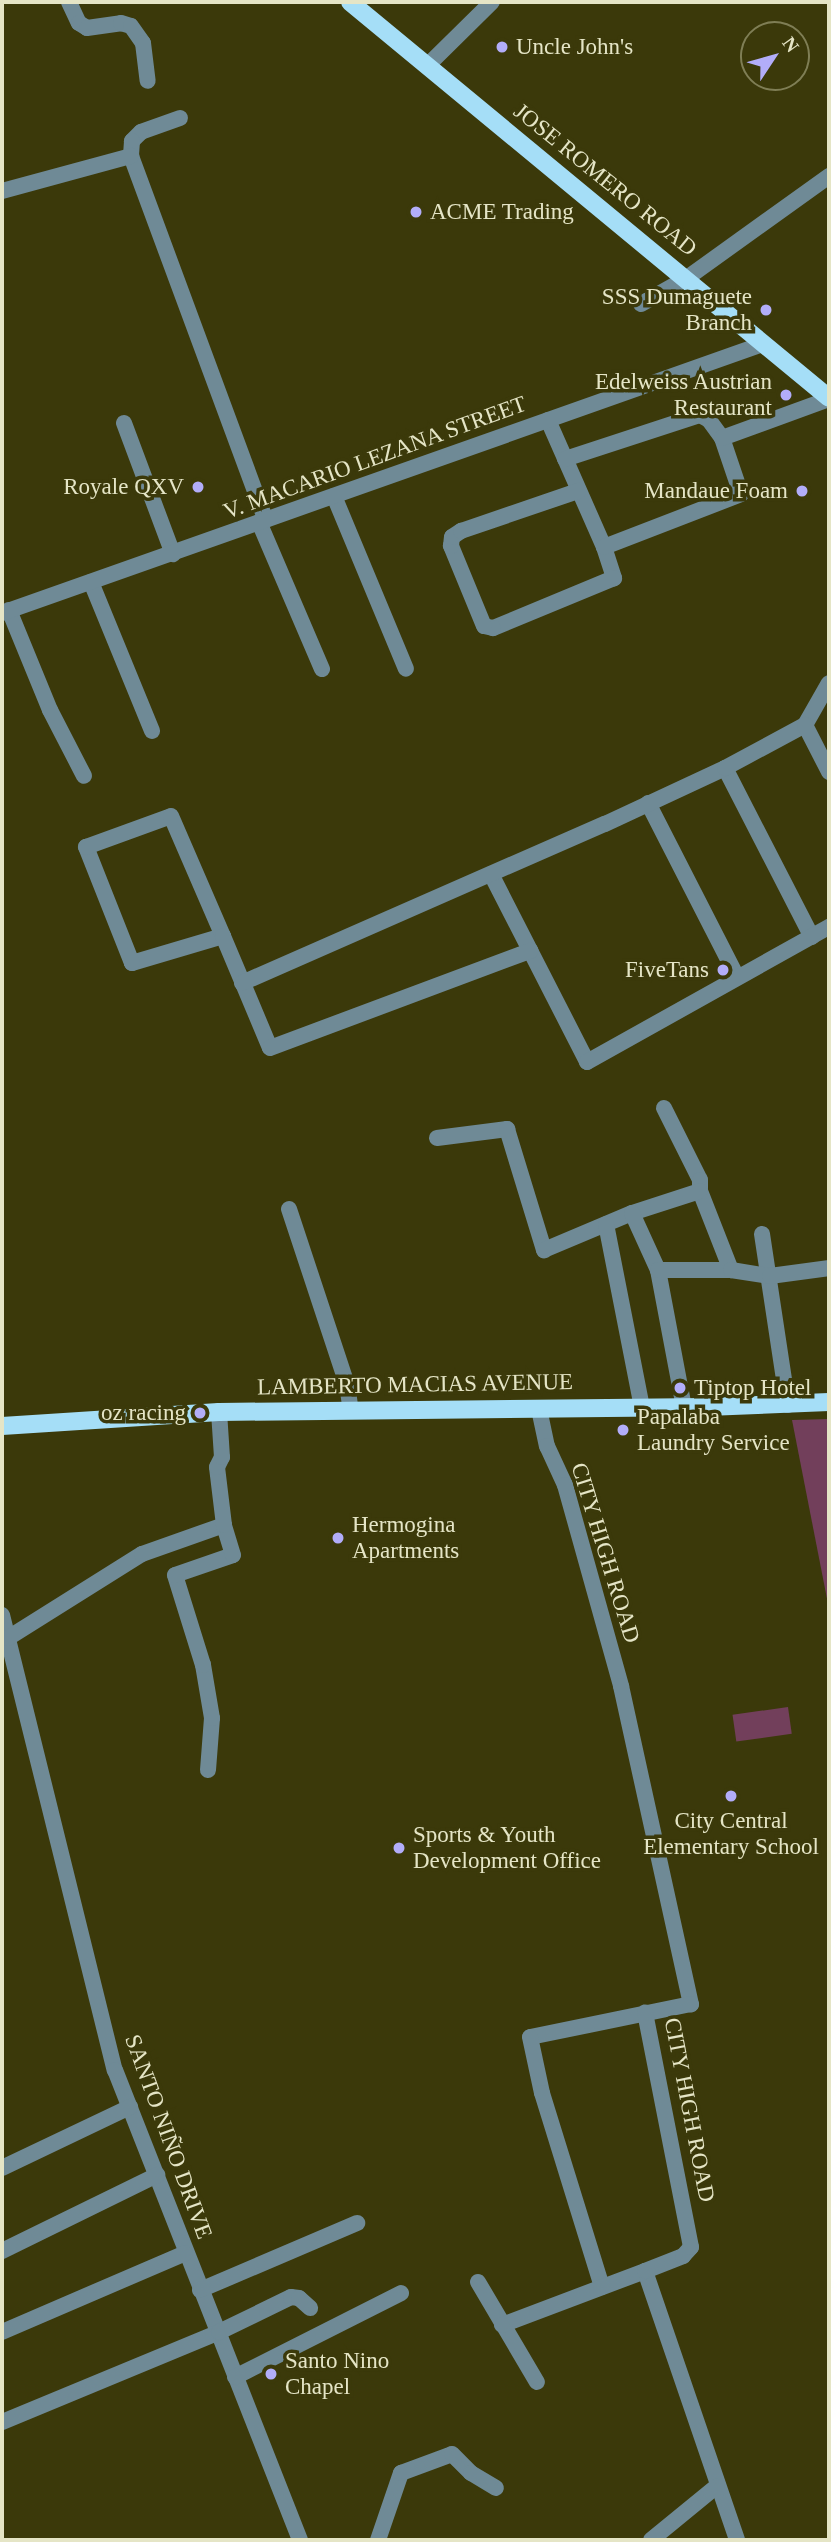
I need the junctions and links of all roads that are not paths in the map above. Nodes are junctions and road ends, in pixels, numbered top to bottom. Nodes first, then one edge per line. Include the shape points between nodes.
1 (69, 2) edge
2 (350, 2) edge
3 (492, 2) edge
4 (427, 66) junction
5 (148, 81) dead end
6 (180, 118) dead end
7 (131, 156) junction
8 (829, 176) edge
9 (2, 191) edge
10 (687, 278) junction
11 (641, 304) dead end
12 (763, 345) junction
13 (829, 398) edge
14 (548, 420) junction
15 (124, 423) dead end
16 (722, 438) junction
17 (565, 459) junction
18 (578, 491) junction
19 (334, 496) junction
20 (263, 521) junction
21 (604, 547) junction
22 (173, 554) junction
23 (91, 582) junction
24 (5, 611) edge
25 (322, 669) dead end
26 (406, 669) dead end
27 (829, 683) edge
28 (805, 725) junction
29 (152, 731) dead end
30 (724, 768) junction
31 (829, 772) edge
32 (84, 776) dead end
33 (648, 803) junction
34 (491, 874) junction
35 (829, 928) edge
36 (223, 936) junction
37 (812, 937) junction
38 (530, 951) junction
39 (737, 977) junction
40 (242, 983) junction
41 (664, 1108) dead end
42 (437, 1138) dead end
43 (700, 1191) junction
44 (289, 1209) dead end
45 (632, 1213) junction
46 (606, 1224) junction
47 (762, 1234) dead end
48 (829, 1268) edge
49 (658, 1270) junction
50 (731, 1270) junction
51 (770, 1276) junction
52 (829, 1402) edge
53 (788, 1405) junction
54 (642, 1407) junction
55 (684, 1407) junction
56 (540, 1409) junction
57 (351, 1411) junction
58 (219, 1412) junction
59 (2, 1426) edge
60 (224, 1525) junction
61 (2, 1615) edge
62 (8, 1638) junction
63 (208, 1770) dead end
64 (645, 2012) junction
65 (130, 2107) junction
66 (2, 2168) edge
67 (157, 2175) junction
68 (357, 2223) dead end
69 (2, 2251) edge
70 (185, 2253) junction
71 (645, 2271) junction
72 (478, 2282) dead end
73 (601, 2287) junction
74 (200, 2290) junction
75 (401, 2293) dead end
76 (310, 2308) dead end
77 (502, 2325) junction
78 (2, 2332) edge
79 (217, 2332) junction
80 (235, 2377) junction
81 (537, 2382) dead end
82 (2, 2422) edge
83 (717, 2486) junction
84 (496, 2488) dead end
85 (300, 2540) edge
86 (378, 2540) edge
87 (651, 2540) edge
88 (737, 2540) edge

1 - 5 street via 79,23 87,28 131,26 143,43
2 - 4 main road, JOSE ROMERO ROAD
3 - 4 street
4 - 10 main road, JOSE ROMERO ROAD
6 - 7 street via 141,132 132,141
7 - 9 street
7 - 20 street
8 - 10 street
10 - 11 street
10 - 12 main road, JOSE ROMERO ROAD
12 - 13 main road, JOSE ROMERO ROAD
12 - 14 street, V. MACARIO LEZANA STREET
13 - 16 street
14 - 17 street
14 - 19 street, V. MACARIO LEZANA STREET
15 - 22 street
16 - 17 street via 700,415
16 - 21 street via 741,494
17 - 18 street
18 - 21 street
18 - 21 street via 452,537 451,546 484,626 494,628 614,578
19 - 20 street, V. MACARIO LEZANA STREET
19 - 26 street
20 - 22 street, V. MACARIO LEZANA STREET
20 - 25 street
22 - 23 street, V. MACARIO LEZANA STREET
23 - 24 street, V. MACARIO LEZANA STREET
23 - 29 street
24 - 32 street
27 - 28 street
28 - 30 street
28 - 31 street
30 - 33 street
30 - 37 street
33 - 34 street
33 - 39 street
34 - 38 street
34 - 40 street
35 - 37 street
36 - 36 street via 132,963 86,847 172,816
36 - 40 street
37 - 39 street
38 - 39 street via 587,1062
38 - 40 street via 270,1048
41 - 43 street via 700,1180
42 - 46 street via 507,1129 544,1250
43 - 45 street
43 - 50 street
44 - 57 street via 347,1384
45 - 46 street
45 - 49 street
46 - 54 street
47 - 51 street
48 - 51 street
49 - 50 street
49 - 55 street
50 - 51 street
51 - 53 street
52 - 53 main road, LAMBERTO MACIAS AVENUE
53 - 55 main road, LAMBERTO MACIAS AVENUE
54 - 55 main road, LAMBERTO MACIAS AVENUE
54 - 56 main road, LAMBERTO MACIAS AVENUE
56 - 57 main road, LAMBERTO MACIAS AVENUE
56 - 64 street, CITY HIGH ROAD via 547,1446 565,1485 621,1686 691,2004
57 - 58 main road, LAMBERTO MACIAS AVENUE
58 - 59 main road, LAMBERTO MACIAS AVENUE
58 - 60 street via 222,1457 217,1468
60 - 62 street via 142,1554
60 - 63 street via 233,1555 175,1575 203,1665 212,1718
61 - 62 street, SANTO NIÑO DRIVE
62 - 65 street, SANTO NIÑO DRIVE via 116,2070
64 - 71 street, CITY HIGH ROAD via 692,2239 683,2256
64 - 73 street via 530,2037 542,2093
65 - 66 street
65 - 67 street, SANTO NIÑO DRIVE
67 - 69 street
67 - 70 street, SANTO NIÑO DRIVE
68 - 74 street
70 - 74 street, SANTO NIÑO DRIVE
70 - 78 street
71 - 73 street, CITY HIGH ROAD
71 - 83 street
72 - 77 street
73 - 77 street, CITY HIGH ROAD
74 - 79 street, SANTO NIÑO DRIVE
75 - 80 street
76 - 79 street via 291,2297
77 - 81 street
79 - 80 street, SANTO NIÑO DRIVE
79 - 82 street
80 - 85 street, SANTO NIÑO DRIVE
83 - 87 street
83 - 88 street
84 - 86 street via 452,2454 401,2473

